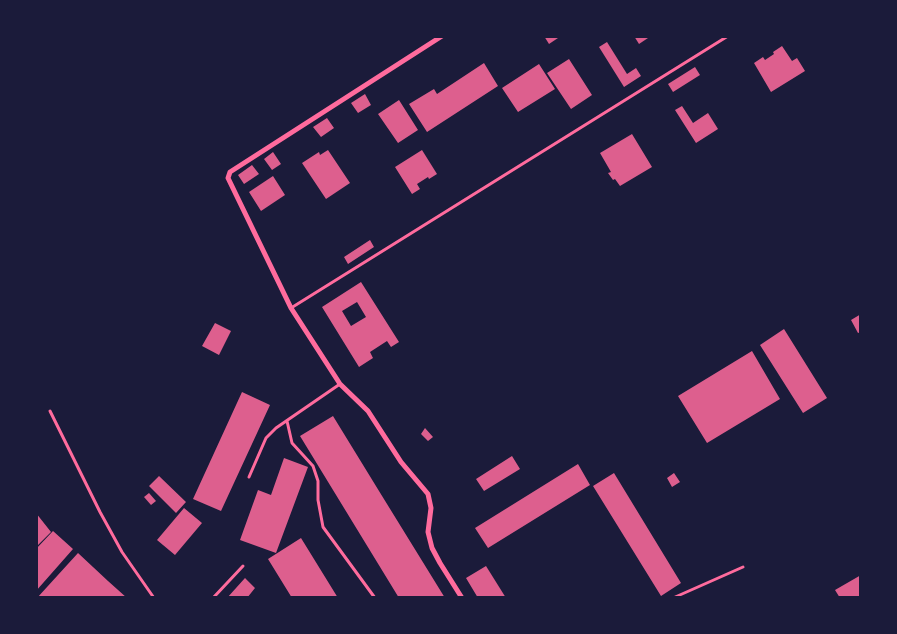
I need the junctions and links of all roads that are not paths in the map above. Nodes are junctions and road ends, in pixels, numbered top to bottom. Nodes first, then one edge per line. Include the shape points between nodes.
1 (442, 36) edge
2 (728, 36) edge
3 (291, 308) junction
4 (340, 384) junction
5 (50, 411) dead end
6 (287, 421) junction
7 (249, 477) dead end
8 (243, 566) dead end
9 (744, 567) dead end
10 (154, 598) edge
11 (213, 598) edge
12 (375, 598) edge
13 (462, 598) edge
14 (673, 598) edge

1 - 3 street via 230,172 228,178
2 - 3 lane
3 - 4 street
4 - 6 lane
4 - 13 street via 368,411 401,462 428,494 431,508 428,532 432,548
5 - 10 lane via 122,552
6 - 7 lane via 266,438
6 - 12 lane via 292,443 313,466 323,526
8 - 11 lane
9 - 14 lane

